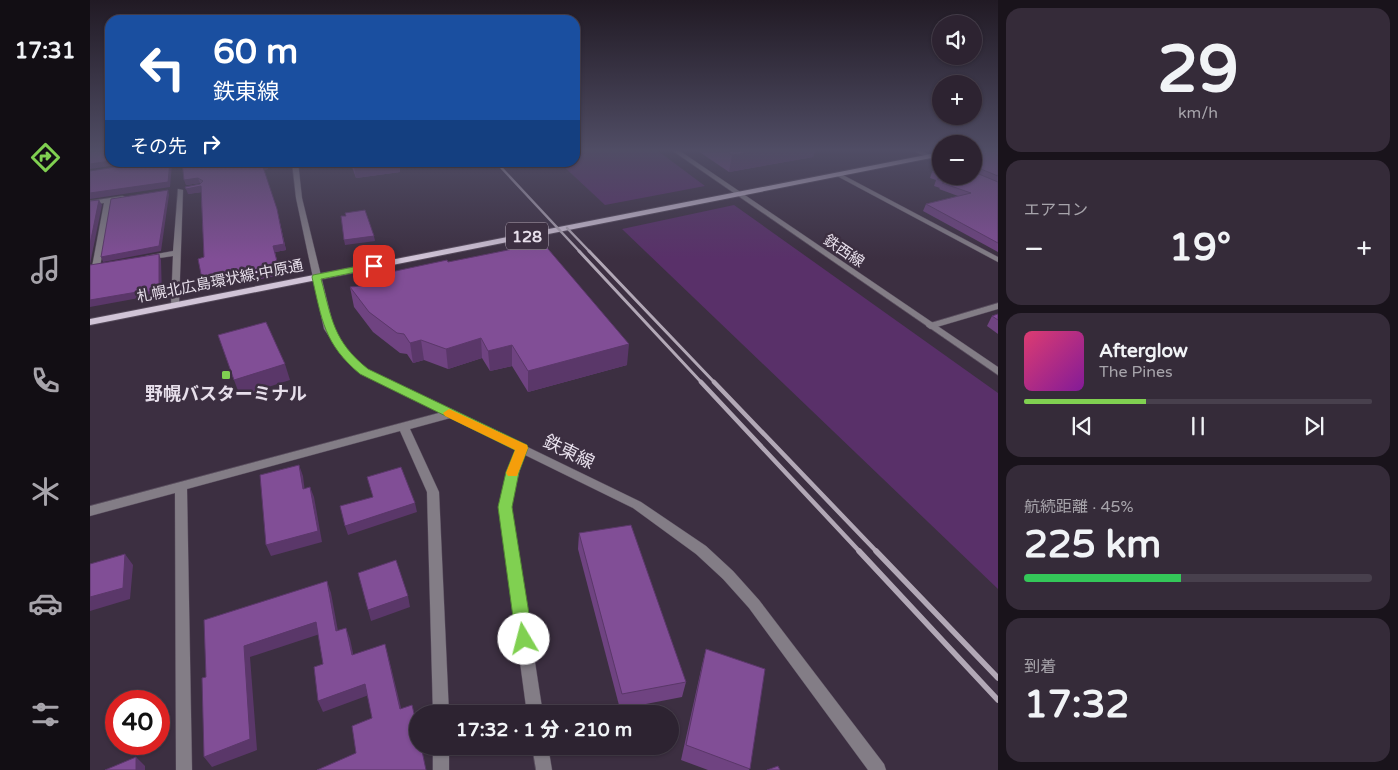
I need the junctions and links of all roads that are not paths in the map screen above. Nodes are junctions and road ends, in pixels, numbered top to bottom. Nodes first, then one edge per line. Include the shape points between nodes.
1 (298, 187) edge
2 (727, 187) edge
3 (779, 187) edge
4 (861, 187) edge
5 (171, 192) dead end
6 (738, 195) junction
7 (135, 197) edge
8 (108, 200) junction
9 (90, 203) edge
10 (177, 253) junction
11 (141, 259) edge
12 (998, 260) edge
13 (105, 265) edge
14 (93, 267) edge
15 (316, 277) junction
16 (175, 305) junction
17 (998, 306) edge
18 (90, 322) edge
19 (930, 326) junction
20 (998, 372) edge
21 (450, 414) junction
22 (403, 426) junction
23 (522, 448) junction
24 (181, 486) junction
25 (90, 511) edge
26 (441, 705) edge
27 (535, 705) edge
28 (441, 755) edge
29 (542, 755) edge
30 (184, 770) edge
31 (441, 770) edge
32 (544, 770) edge
33 (878, 770) edge

1 - 15 street, 鉄東線
2 - 6 street, 鉄西線
3 - 6 main road, 128
4 - 12 street
5 - 10 street via 184,190
6 - 15 main road, 札幌北広島環状線;中原通 / 128
6 - 19 street, 鉄西線
7 - 8 street
8 - 9 street
8 - 14 street
10 - 11 street
10 - 16 street
13 - 14 street
15 - 16 main road, 札幌北広島環状線;中原通 / 128
15 - 21 street, 鉄東線 via 329,329 348,359 364,371
16 - 18 main road, 札幌北広島環状線;中原通 / 128
17 - 19 street
19 - 20 street, 鉄西線
21 - 22 street
21 - 23 street, 鉄東線
22 - 24 street
22 - 26 street via 433,492
23 - 27 street via 505,507
23 - 33 street, 鉄東線 via 637,505 701,550 754,604
24 - 25 street
24 - 30 street
28 - 31 street
29 - 32 street

